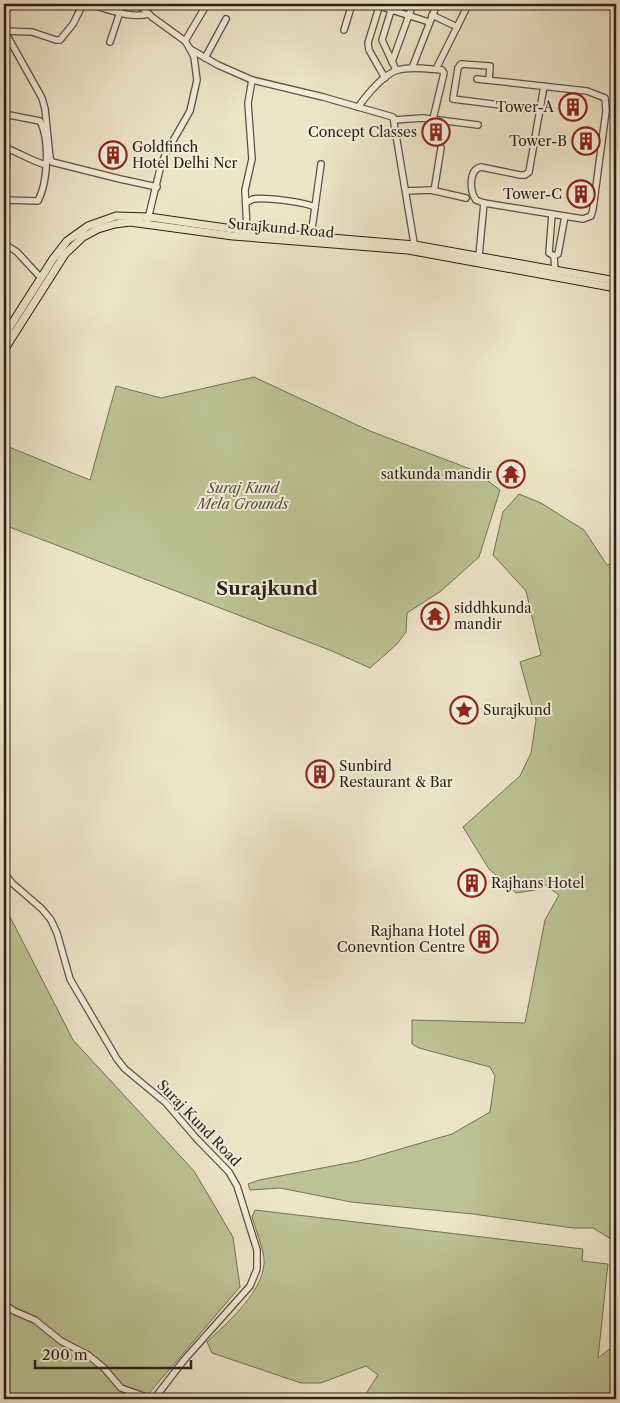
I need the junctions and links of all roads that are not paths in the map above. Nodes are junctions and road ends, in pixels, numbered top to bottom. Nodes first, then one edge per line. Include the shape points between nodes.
1 (83, 4) edge
2 (89, 4) edge
3 (119, 4) edge
4 (138, 4) edge
5 (207, 4) edge
6 (352, 4) edge
7 (413, 4) edge
8 (437, 4) edge
9 (464, 4) edge
10 (380, 5) edge
11 (392, 7) edge
12 (118, 12) junction
13 (149, 14) junction
14 (432, 15) junction
15 (409, 16) junction
16 (226, 19) dead end
17 (429, 22) junction
18 (457, 27) junction
19 (344, 30) dead end
20 (4, 31) edge
21 (184, 41) junction
22 (110, 42) dead end
23 (190, 49) junction
24 (205, 58) junction
25 (392, 62) junction
26 (412, 68) junction
27 (436, 69) junction
28 (396, 70) junction
29 (385, 78) junction
30 (477, 78) dead end
31 (252, 80) junction
32 (489, 80) junction
33 (544, 86) junction
34 (358, 107) junction
35 (539, 110) junction
36 (4, 114) edge
37 (433, 119) junction
38 (394, 120) junction
39 (478, 125) dead end
40 (5, 146) edge
41 (441, 148) dead end
42 (46, 164) junction
43 (320, 164) dead end
44 (157, 187) junction
45 (406, 191) junction
46 (434, 191) junction
47 (466, 198) dead end
48 (5, 200) edge
49 (246, 203) junction
50 (484, 203) junction
51 (315, 206) junction
52 (4, 210) edge
53 (552, 214) junction
54 (565, 216) junction
55 (148, 220) junction
56 (247, 231) junction
57 (311, 236) junction
58 (6, 245) dead end
59 (415, 248) junction
60 (479, 256) junction
61 (554, 256) junction
62 (467, 257) junction
63 (555, 273) junction
64 (41, 278) junction
65 (616, 281) edge
66 (616, 288) edge
67 (4, 321) edge
68 (10, 332) junction
69 (4, 336) edge
70 (4, 350) edge
71 (4, 615) edge
72 (4, 648) edge
73 (4, 873) edge
74 (4, 1304) edge
75 (153, 1399) edge

1 - 20 street via 60,40 32,32
2 - 12 street
3 - 12 street
4 - 13 street
5 - 21 street
6 - 19 street
7 - 15 street
8 - 14 street
9 - 18 street via 466,8
10 - 11 street
10 - 29 street via 368,47
11 - 15 street
11 - 25 street via 382,40
12 - 13 street via 140,16
12 - 22 street
13 - 21 street
14 - 17 street
14 - 18 street
15 - 17 street
15 - 25 street
16 - 24 street
17 - 26 street
18 - 27 street
20 - 44 street via 42,98 52,162
21 - 23 street
23 - 24 street
23 - 44 street via 197,80 193,105 166,153
24 - 31 street
25 - 28 street
26 - 27 street
26 - 28 street
27 - 37 street via 444,73
28 - 29 street
29 - 34 street
30 - 32 street
31 - 34 street
31 - 49 street via 248,103 252,164 245,190
32 - 33 street
32 - 35 street via 490,66 461,64 453,99
33 - 35 street
33 - 54 street via 587,91 605,98 607,102 591,216 583,219
34 - 38 street via 391,116
35 - 50 street via 529,172 520,175 481,167 474,171 473,196
36 - 42 street via 40,121
37 - 38 street
37 - 39 street
38 - 45 street
40 - 42 street via 32,161
40 - 48 street
41 - 46 street
42 - 48 street via 38,201
43 - 51 street
44 - 55 street
45 - 46 street
45 - 59 street
46 - 47 street
48 - 52 street
49 - 51 street via 254,199 279,200
49 - 56 street
50 - 53 street
50 - 60 street
51 - 57 street
53 - 54 street
53 - 61 street via 549,253
54 - 61 street via 558,254
55 - 56 main road, Surajkund Road
55 - 59 main road, Surajkund Road via 233,236
55 - 64 main road, Surajkund Road via 116,216 81,230 60,249
55 - 68 main road, Surajkund Road via 107,226 71,246
56 - 57 main road, Surajkund Road
57 - 59 main road, Surajkund Road
58 - 64 street via 18,252
59 - 62 main road, Surajkund Road
60 - 62 main road, Surajkund Road
60 - 63 main road, Surajkund Road
61 - 63 street
62 - 63 main road, Surajkund Road
63 - 65 main road, Surajkund Road
63 - 66 main road, Surajkund Road
64 - 68 main road, Surajkund Road
67 - 68 street
68 - 69 main road, Surajkund Road
68 - 70 main road, Surajkund Road
71 - 72 street
73 - 75 street, Suraj Kund Road via 51,920 70,979 117,1059 162,1099 229,1172 253,1235 258,1262 250,1286
74 - 75 street via 88,1355 122,1388

